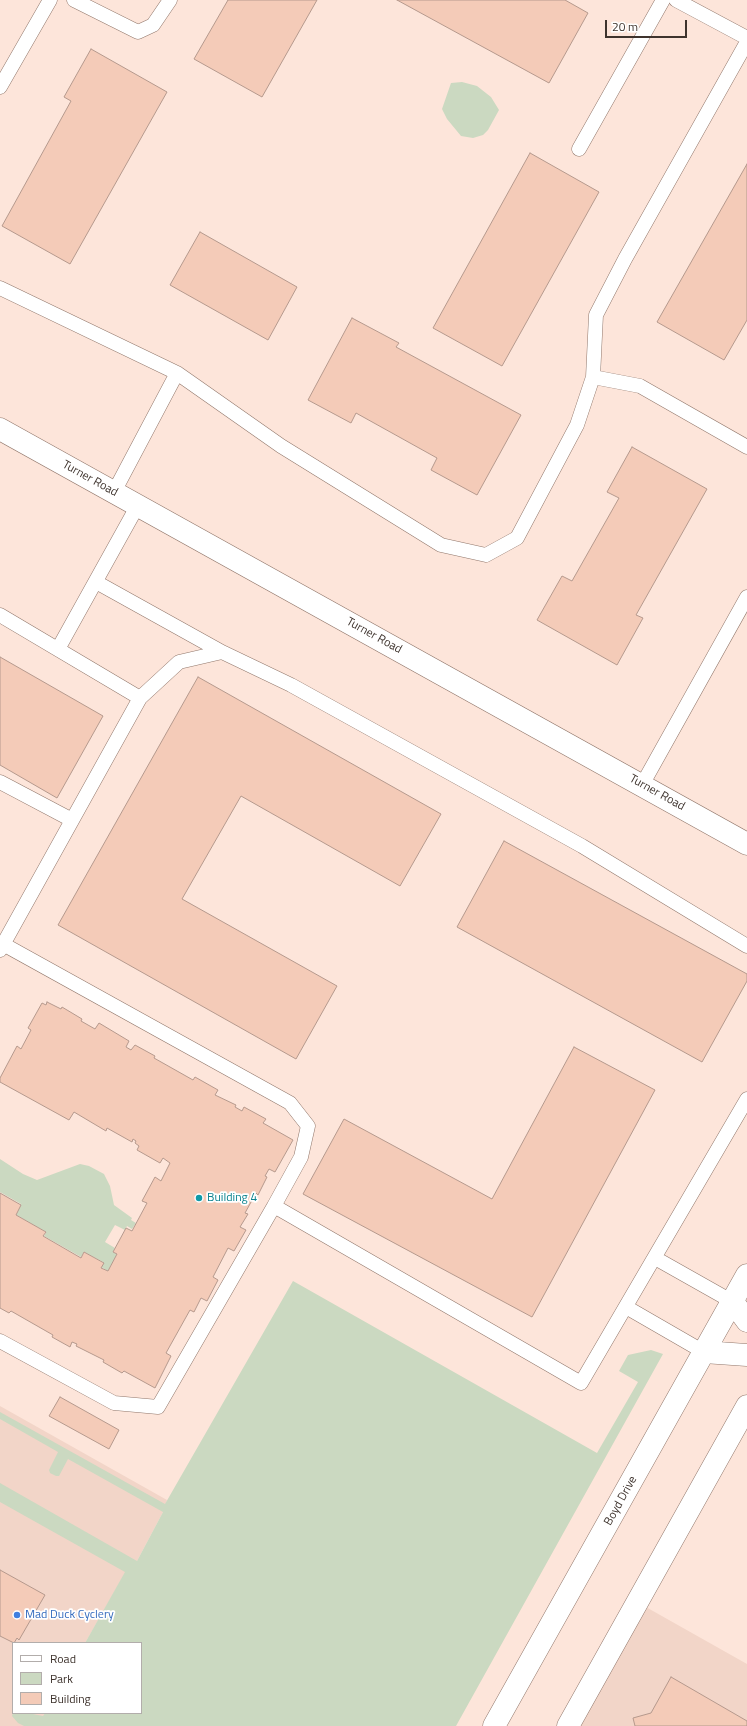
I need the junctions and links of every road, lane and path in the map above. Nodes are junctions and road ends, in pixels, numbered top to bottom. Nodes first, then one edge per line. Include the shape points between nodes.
1 (50, 0) edge
2 (74, 0) edge
3 (170, 0) edge
4 (663, 0) edge
5 (676, 0) edge
6 (693, 4) edge
7 (747, 38) edge
8 (747, 42) edge
9 (0, 87) edge
10 (579, 149) dead end
11 (0, 288) edge
12 (177, 373) junction
13 (593, 377) junction
14 (0, 429) edge
15 (747, 447) edge
16 (114, 492) junction
17 (138, 505) junction
18 (96, 582) junction
19 (747, 598) edge
20 (0, 615) edge
21 (58, 649) junction
22 (222, 652) junction
23 (140, 698) junction
24 (0, 782) edge
25 (642, 785) junction
26 (72, 820) junction
27 (747, 844) edge
28 (747, 946) edge
29 (1, 947) edge
30 (747, 1099) edge
31 (274, 1206) junction
32 (655, 1258) junction
33 (747, 1276) edge
34 (732, 1302) junction
35 (626, 1307) junction
36 (747, 1321) edge
37 (0, 1341) edge
38 (704, 1352) junction
39 (747, 1355) edge
40 (747, 1406) edge
41 (494, 1726) edge
42 (568, 1726) edge

1 - 9 lane
2 - 3 lane via 138,32 153,25
4 - 10 lane
5 - 6 lane
6 - 7 lane
8 - 13 lane via 596,315
11 - 12 lane
12 - 13 lane via 281,446 441,545 486,555 517,538 577,425
12 - 16 lane
13 - 15 lane via 640,386
14 - 16 street, Turner Road
16 - 17 street, Turner Road
17 - 18 lane
17 - 25 street, Turner Road
18 - 21 lane
18 - 22 lane
19 - 25 lane
20 - 21 lane
21 - 23 lane
22 - 23 lane via 179,662
22 - 28 lane via 291,685 575,842
23 - 26 lane
24 - 26 lane
25 - 27 street, Turner Road
26 - 29 lane
29 - 31 lane via 290,1103 308,1126 301,1157
30 - 32 lane
31 - 35 lane via 581,1383
31 - 37 lane via 158,1407 114,1403
32 - 34 lane
32 - 35 lane
33 - 34 street, Boyd Drive
34 - 36 street
34 - 38 street, Boyd Drive
35 - 38 lane
38 - 39 street
38 - 41 street, Boyd Drive
40 - 42 street

